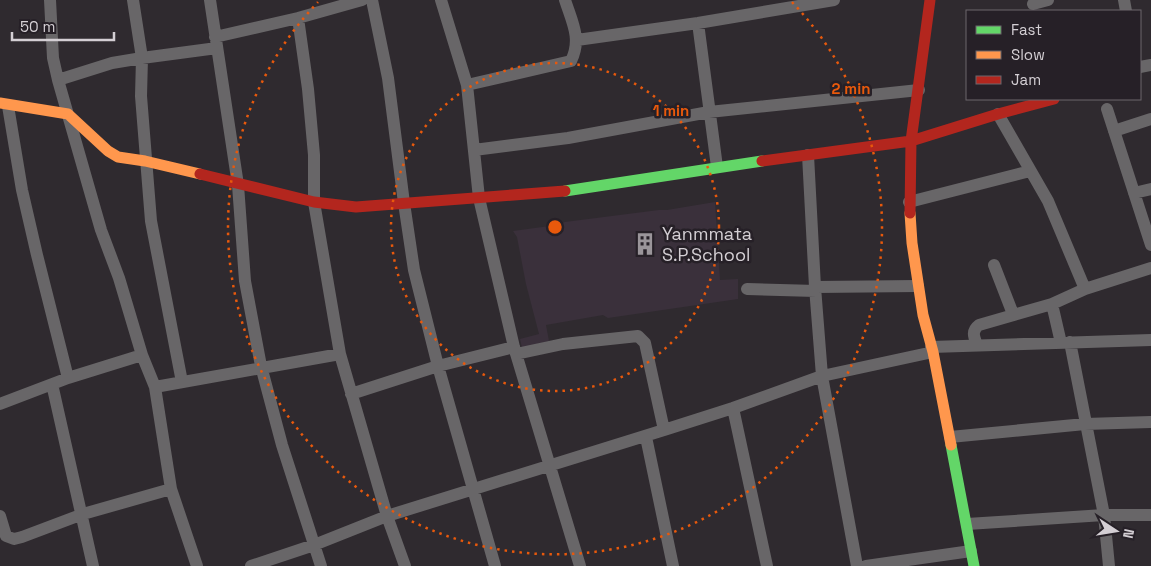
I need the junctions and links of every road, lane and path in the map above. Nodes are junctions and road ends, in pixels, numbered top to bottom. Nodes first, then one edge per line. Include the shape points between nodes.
1 (51, 0) edge
2 (134, 0) edge
3 (210, 0) edge
4 (362, 0) edge
5 (372, 0) edge
6 (441, 0) edge
7 (566, 0) edge
8 (834, 0) edge
9 (930, 0) edge
10 (1048, 0) edge
11 (811, 2) edge
12 (1032, 5) edge
13 (298, 18) junction
14 (698, 24) junction
15 (577, 40) junction
16 (216, 43) junction
17 (142, 58) junction
18 (58, 80) junction
19 (467, 85) junction
20 (918, 90) junction
21 (1047, 100) edge
22 (4, 104) edge
23 (1107, 108) dead end
24 (709, 112) junction
25 (68, 114) junction
26 (998, 114) junction
27 (1151, 119) edge
28 (1114, 130) junction
29 (911, 141) junction
30 (474, 150) junction
31 (808, 155) junction
32 (146, 161) junction
33 (717, 167) junction
34 (1030, 171) junction
35 (238, 185) junction
36 (1151, 189) edge
37 (1134, 193) junction
38 (479, 198) junction
39 (314, 202) junction
40 (910, 202) junction
41 (404, 203) junction
42 (1151, 246) edge
43 (994, 265) dead end
44 (1151, 268) edge
45 (918, 286) junction
46 (747, 289) dead end
47 (815, 289) junction
48 (1085, 290) junction
49 (1052, 304) junction
50 (1013, 314) junction
51 (1151, 340) edge
52 (1066, 343) junction
53 (977, 345) junction
54 (932, 349) junction
55 (515, 351) junction
56 (340, 354) junction
57 (142, 355) junction
58 (438, 366) junction
59 (261, 368) junction
60 (822, 376) junction
61 (68, 378) junction
62 (182, 382) junction
63 (52, 384) junction
64 (155, 387) junction
65 (351, 394) junction
66 (0, 404) edge
67 (733, 408) junction
68 (1151, 422) edge
69 (1085, 424) junction
70 (664, 430) junction
71 (646, 437) junction
72 (950, 437) junction
73 (551, 466) junction
74 (171, 488) junction
75 (473, 490) junction
76 (83, 514) junction
77 (1104, 515) junction
78 (1151, 515) edge
79 (0, 516) edge
80 (387, 516) junction
81 (966, 524) junction
82 (314, 545) junction
83 (972, 551) junction
84 (269, 563) edge
85 (94, 566) edge
86 (197, 566) edge
87 (251, 566) edge
88 (321, 566) edge
89 (405, 566) edge
90 (495, 566) edge
91 (580, 566) edge
92 (674, 566) edge
93 (767, 566) edge
94 (857, 566) edge
95 (866, 566) edge
96 (974, 566) edge
97 (1109, 566) edge

1 - 18 street via 53,58
2 - 17 street
3 - 16 street
4 - 13 street
5 - 41 street via 388,78
6 - 19 street
7 - 15 street
8 - 11 street
9 - 20 street
10 - 12 street
11 - 14 street
13 - 16 street
13 - 39 street via 314,155
14 - 15 street
14 - 24 street
15 - 19 street via 571,61
16 - 17 street
16 - 35 street
17 - 18 street via 112,63
17 - 32 street
18 - 25 street
19 - 30 street
20 - 24 street
20 - 29 street
21 - 26 street
22 - 25 street
22 - 61 street
23 - 28 street
24 - 30 street via 568,138
24 - 33 street
25 - 32 street via 108,151 118,157
25 - 57 street via 88,189
26 - 29 street
26 - 34 street
27 - 28 street
28 - 37 street
29 - 31 street
29 - 40 street
30 - 38 street
31 - 33 street
31 - 47 street
32 - 35 street
32 - 62 street via 151,221
33 - 38 street via 578,190
34 - 40 street
34 - 48 street via 1048,201
35 - 39 street
35 - 59 street via 245,280
36 - 37 street
37 - 42 street
38 - 41 street
38 - 55 street
39 - 41 street via 356,207
39 - 56 street
40 - 45 street
41 - 58 street via 414,270
43 - 50 street
44 - 48 street
45 - 47 street
45 - 54 street
46 - 47 street
47 - 60 street
48 - 49 street
49 - 50 street
49 - 52 street
50 - 53 street via 975,328 973,334
51 - 52 street
52 - 53 street
52 - 69 street
53 - 54 street
54 - 60 street
54 - 72 street
55 - 58 street
55 - 70 street via 638,336 645,343
55 - 73 street
56 - 59 street
56 - 65 street
57 - 61 street
57 - 64 street
58 - 65 street
58 - 75 street
59 - 62 street
59 - 82 street
60 - 67 street
60 - 94 street
61 - 63 street
62 - 64 street
63 - 66 street
63 - 76 street
64 - 74 street
65 - 80 street
67 - 70 street
67 - 93 street
68 - 69 street
69 - 72 street
69 - 77 street
70 - 71 street
71 - 73 street
71 - 92 street
72 - 81 street
73 - 75 street
73 - 91 street
74 - 76 street
74 - 86 street
75 - 80 street
75 - 90 street
76 - 79 street via 14,538 6,536
76 - 85 street
77 - 78 street
77 - 81 street
77 - 97 street
80 - 82 street
80 - 89 street
81 - 83 street
82 - 84 street
82 - 88 street
83 - 95 street
83 - 96 street
84 - 87 street

